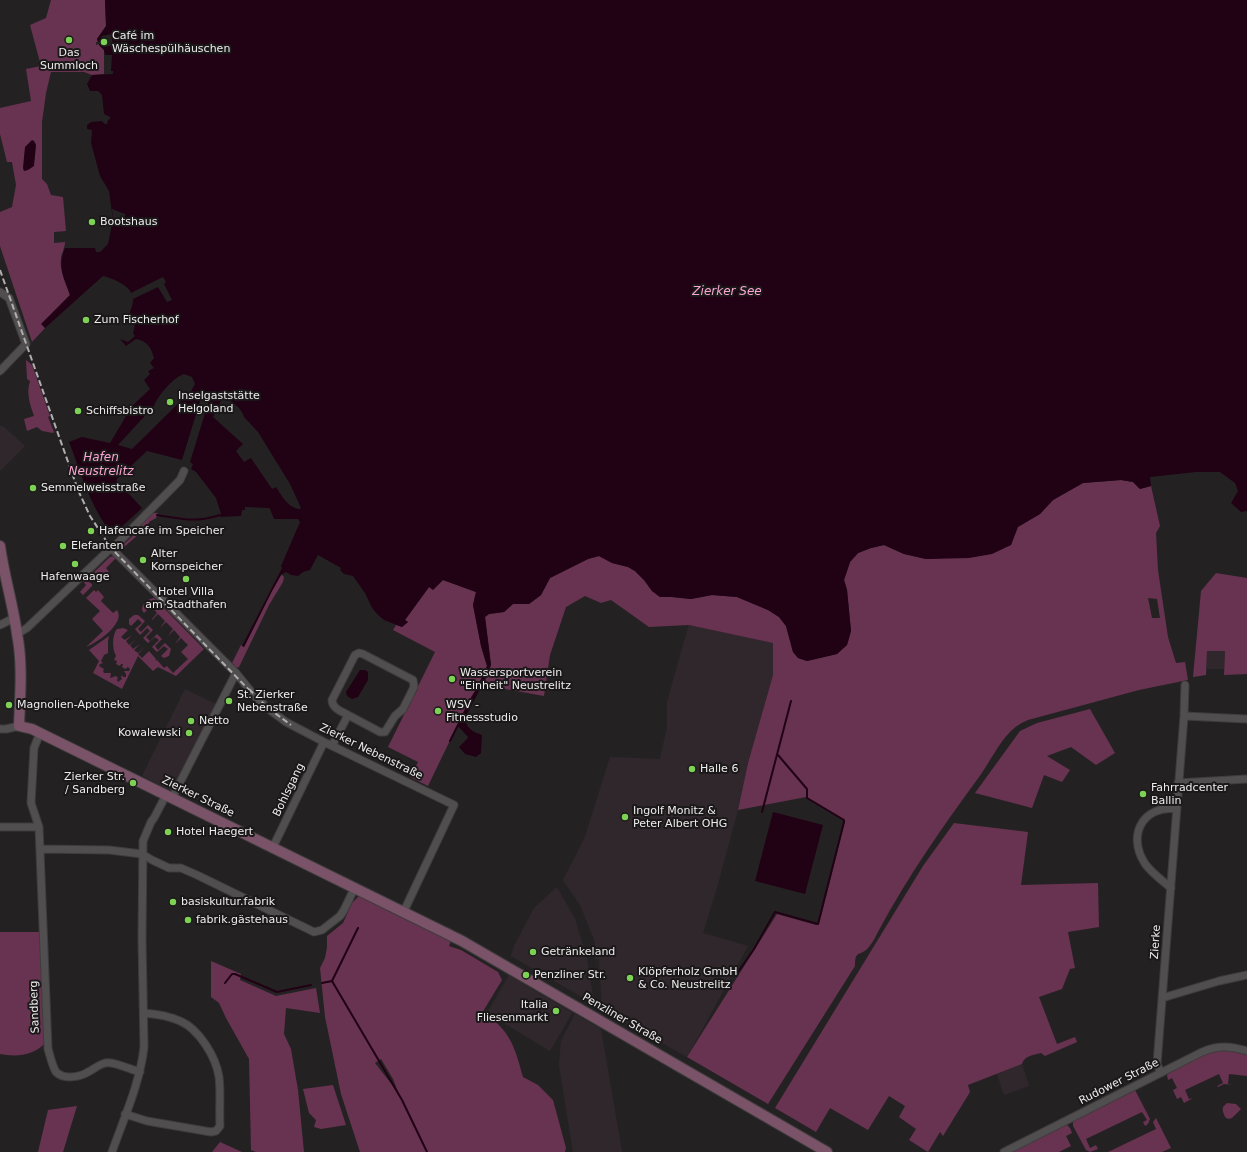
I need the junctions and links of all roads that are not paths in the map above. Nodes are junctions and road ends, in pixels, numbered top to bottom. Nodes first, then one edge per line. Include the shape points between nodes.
1 (0, 292) edge
2 (0, 371) edge
3 (184, 471) dead end
4 (0, 546) edge
5 (112, 549) junction
6 (14, 618) junction
7 (0, 625) edge
8 (18, 634) junction
9 (236, 673) junction
10 (1185, 685) dead end
11 (348, 715) junction
12 (1184, 716) junction
13 (1247, 719) edge
14 (19, 726) junction
15 (0, 729) edge
16 (38, 737) junction
17 (324, 742) junction
18 (332, 746) junction
19 (1247, 779) edge
20 (1178, 783) junction
21 (167, 795) junction
22 (1176, 809) junction
23 (0, 827) edge
24 (39, 827) junction
25 (273, 847) junction
26 (40, 849) junction
27 (142, 854) junction
28 (355, 887) junction
29 (1171, 888) junction
30 (404, 911) junction
31 (1247, 975) edge
32 (1162, 998) junction
33 (144, 1013) junction
34 (1247, 1051) edge
35 (140, 1072) junction
36 (1161, 1072) junction
37 (125, 1114) junction
38 (112, 1152) edge
39 (827, 1152) edge
40 (1004, 1152) edge

1 - 2 street via 8,298 26,344
3 - 5 street via 180,480
4 - 6 main road
5 - 8 street
5 - 9 street, Zierker Nebenstraße
6 - 7 street
6 - 8 main road
8 - 14 main road via 21,669
9 - 17 street, Zierker Nebenstraße via 267,708 286,722
9 - 21 street
10 - 12 street, Zierke
11 - 11 street via 334,707 332,700 356,654 363,654 413,680 414,687 403,710 395,716 385,732 380,732
11 - 18 street
12 - 13 street
12 - 20 street, Zierke
14 - 15 street, Zierker Straße
14 - 16 main road, Zierker Straße via 32,729
16 - 21 main road, Zierker Straße
16 - 24 street, Sandberg via 34,748 31,803
17 - 18 street, Zierker Nebenstraße
17 - 25 street, Bohlsgang
18 - 30 street, Zierker Nebenstraße via 454,804
19 - 20 street
20 - 22 street, Zierke
21 - 25 main road, Zierker Straße
21 - 27 street via 143,840
22 - 29 street, Zierke
22 - 29 street via 1163,809 1151,814 1143,821 1136,838 1144,863
23 - 24 street
24 - 26 street, Sandberg
25 - 28 main road, Zierker Straße
26 - 27 street via 109,850
26 - 35 street, Sandberg via 48,1049 55,1069 57,1073 76,1076 87,1073 99,1065 111,1063
27 - 28 street via 169,868 181,868 314,932 322,930 340,916
27 - 33 street
28 - 30 main road, Zierker Straße
29 - 32 street, Zierke
30 - 39 main road, Penzliner Straße via 487,954
31 - 32 street
32 - 36 street, Zierke via 1158,1064
33 - 35 street via 144,1047
33 - 37 street via 166,1016 184,1023 207,1047 219,1077 220,1126 211,1132 147,1121
34 - 36 street, Rudower Straße via 1216,1047
35 - 37 street
36 - 40 street, Rudower Straße
37 - 38 street

